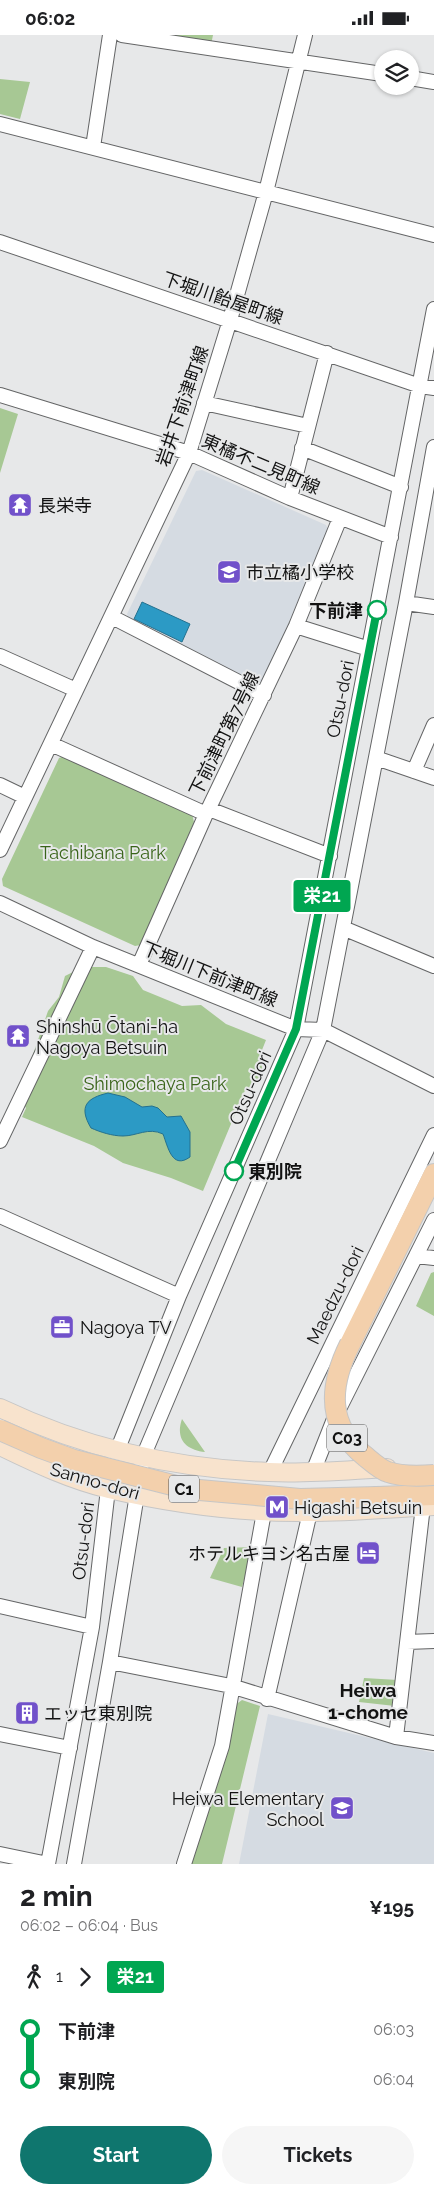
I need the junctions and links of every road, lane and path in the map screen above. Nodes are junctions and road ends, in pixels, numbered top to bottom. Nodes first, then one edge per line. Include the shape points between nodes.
1 (110, 35) edge
2 (122, 35) edge
3 (305, 35) edge
4 (300, 63) junction
5 (374, 74) edge
6 (419, 80) edge
7 (434, 82) edge
8 (0, 124) edge
9 (93, 147) junction
10 (266, 192) junction
11 (434, 235) edge
12 (0, 242) edge
13 (434, 309) edge
14 (230, 320) junction
15 (327, 353) junction
16 (420, 386) junction
17 (434, 388) edge
18 (0, 395) edge
19 (204, 403) junction
20 (308, 426) junction
21 (434, 447) edge
22 (302, 448) junction
23 (188, 453) junction
24 (401, 487) junction
25 (290, 498) junction
26 (340, 518) junction
27 (391, 537) junction
28 (406, 603) junction
29 (434, 607) edge
30 (112, 617) junction
31 (296, 627) junction
32 (369, 649) junction
33 (0, 656) edge
34 (76, 691) junction
35 (264, 695) junction
36 (434, 725) edge
37 (51, 744) junction
38 (376, 758) junction
39 (414, 771) junction
40 (434, 778) edge
41 (0, 785) edge
42 (25, 797) junction
43 (208, 811) junction
44 (0, 849) edge
45 (330, 856) junction
46 (0, 903) edge
47 (343, 928) junction
48 (93, 947) junction
49 (138, 965) junction
50 (434, 966) edge
51 (296, 1029) junction
52 (323, 1030) junction
53 (434, 1086) edge
54 (434, 1135) edge
55 (0, 1141) edge
56 (434, 1174) edge
57 (0, 1216) edge
58 (434, 1220) edge
59 (416, 1256) junction
60 (434, 1258) edge
61 (179, 1297) junction
62 (0, 1408) edge
63 (0, 1430) edge
64 (0, 1446) edge
65 (117, 1451) junction
66 (143, 1457) junction
67 (434, 1465) edge
68 (270, 1472) junction
69 (313, 1472) junction
70 (434, 1475) edge
71 (108, 1489) junction
72 (136, 1494) junction
73 (430, 1502) edge
74 (264, 1511) junction
75 (310, 1513) junction
76 (0, 1606) edge
77 (92, 1627) junction
78 (434, 1641) edge
79 (407, 1642) junction
80 (110, 1662) junction
81 (231, 1686) junction
82 (267, 1699) junction
83 (0, 1734) edge
84 (396, 1737) junction
85 (434, 1743) edge
86 (70, 1748) junction
87 (0, 1854) edge
88 (48, 1864) edge
89 (74, 1864) edge
90 (184, 1864) edge

1 - 9 street
2 - 4 street
3 - 4 street, 岩井下前津町線
4 - 5 street
4 - 10 street, 岩井下前津町線
6 - 7 street
8 - 9 street
9 - 10 street
10 - 11 street
10 - 14 street, 岩井下前津町線
12 - 14 street, 下堀川飴屋町線
13 - 16 street, Otsu-dori
14 - 15 street, 下堀川飴屋町線
14 - 19 street, 岩井下前津町線
15 - 16 street, 下堀川飴屋町線
15 - 20 street
16 - 17 street, 下堀川飴屋町線
16 - 24 street, Otsu-dori
18 - 23 street, 東橘不二見町線
19 - 20 street
19 - 23 street, 岩井下前津町線
20 - 22 street
21 - 28 street
22 - 24 street
22 - 25 street
23 - 25 street, 東橘不二見町線
23 - 30 street, 岩井下前津町線
24 - 27 street, Otsu-dori
25 - 26 street, 東橘不二見町線
26 - 27 street, 東橘不二見町線
26 - 31 street, 下前津町第7号線
27 - 32 street, Otsu-dori
28 - 29 street
28 - 38 street
30 - 34 street, 岩井下前津町線
30 - 35 street
31 - 32 street
31 - 35 street, 下前津町第7号線
32 - 45 street, Otsu-dori
33 - 34 street
34 - 37 street, 岩井下前津町線
35 - 43 street, 下前津町第7号線
36 - 39 street
37 - 42 street, 岩井下前津町線
37 - 43 street
38 - 39 street
38 - 47 street
39 - 40 street
41 - 42 street
42 - 44 street, 岩井下前津町線
43 - 45 street
43 - 49 street, 下前津町第7号線
45 - 51 street, Otsu-dori
46 - 48 street, 下堀川下前津町線
47 - 50 street
47 - 52 street
48 - 49 street, 下堀川下前津町線
48 - 55 street
49 - 51 street, 下堀川下前津町線
51 - 52 street, 下堀川下前津町線
51 - 61 street, Otsu-dori
52 - 53 street, 下堀川下前津町線
52 - 66 street
54 - 68 street, Maedzu-dori
56 - 70 highway, C03, bridge via 341,1363 334,1397 340,1426 358,1451 388,1472
57 - 61 street
58 - 59 street
59 - 60 street
59 - 69 street via 334,1419
61 - 65 street, Otsu-dori
62 - 65 main road, Sanno-dori via 40,1427
63 - 73 highway, C1, bridge via 74,1460 188,1489 300,1499
64 - 71 main road, Sanno-dori via 47,1468
65 - 66 main road, Sanno-dori
65 - 71 street, Otsu-dori
66 - 68 main road, Sanno-dori via 204,1468
66 - 72 street
67 - 69 main road, Sanno-dori
68 - 69 main road, Sanno-dori
71 - 72 main road, Sanno-dori
71 - 77 street, Otsu-dori
72 - 74 main road, Sanno-dori via 198,1505
72 - 80 street
73 - 75 main road, Sanno-dori
73 - 79 street
74 - 75 main road, Sanno-dori
74 - 81 street
75 - 82 street
76 - 77 street
77 - 86 street, Otsu-dori
78 - 79 street
79 - 84 street
80 - 81 street
80 - 89 street
81 - 82 street
81 - 90 street via 222,1745
82 - 84 street
83 - 86 street
84 - 85 street
86 - 88 street, Otsu-dori
87 - 88 street

